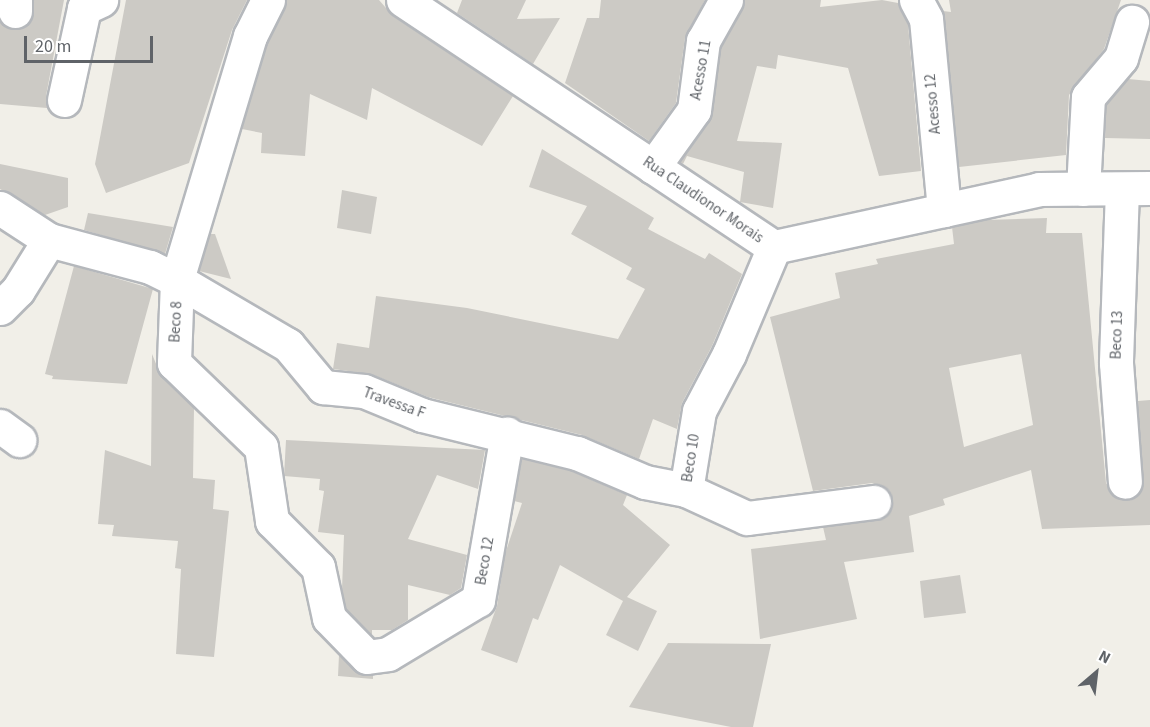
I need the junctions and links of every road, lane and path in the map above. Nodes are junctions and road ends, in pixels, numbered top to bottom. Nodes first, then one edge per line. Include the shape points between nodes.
1 (100, 0) edge
2 (268, 0) edge
3 (403, 0) edge
4 (726, 0) edge
5 (916, 0) edge
6 (1132, 22) dead end
7 (64, 100) dead end
8 (653, 167) junction
9 (1136, 188) edge
10 (1083, 189) junction
11 (0, 208) edge
12 (944, 210) junction
13 (49, 240) junction
14 (774, 247) junction
15 (177, 280) junction
16 (0, 308) edge
17 (507, 434) junction
18 (1125, 482) dead end
19 (687, 490) junction
20 (874, 502) dead end
21 (368, 657) joint

1 - 7 street via 84,8
2 - 15 street, Beco 8 via 250,36
3 - 8 street, Rua Claudionor Morais
4 - 8 street, Acesso 11 via 704,41 694,110
5 - 12 street, Acesso 12 via 926,19
6 - 10 street via 1121,58 1088,97
8 - 14 street, Rua Claudionor Morais
9 - 10 street, Rua Claudionor Morais
9 - 18 street, Beco 13 via 1116,363
10 - 12 street, Rua Claudionor Morais via 1039,189
11 - 13 street, Travessa F
12 - 14 street, Rua Claudionor Morais
13 - 15 street, Travessa F via 150,267
13 - 16 street via 18,291
14 - 19 street, Beco 10 via 729,354 699,411
15 - 17 street, Travessa F via 288,345 324,387 364,391 422,415
15 - 21 street, Beco 8 via 174,363 261,447 272,521 318,567 329,618
17 - 19 street, Travessa F via 577,453 645,482
17 - 21 street, Beco 12 via 478,600 388,654
19 - 20 street, Beco 10 via 747,518

